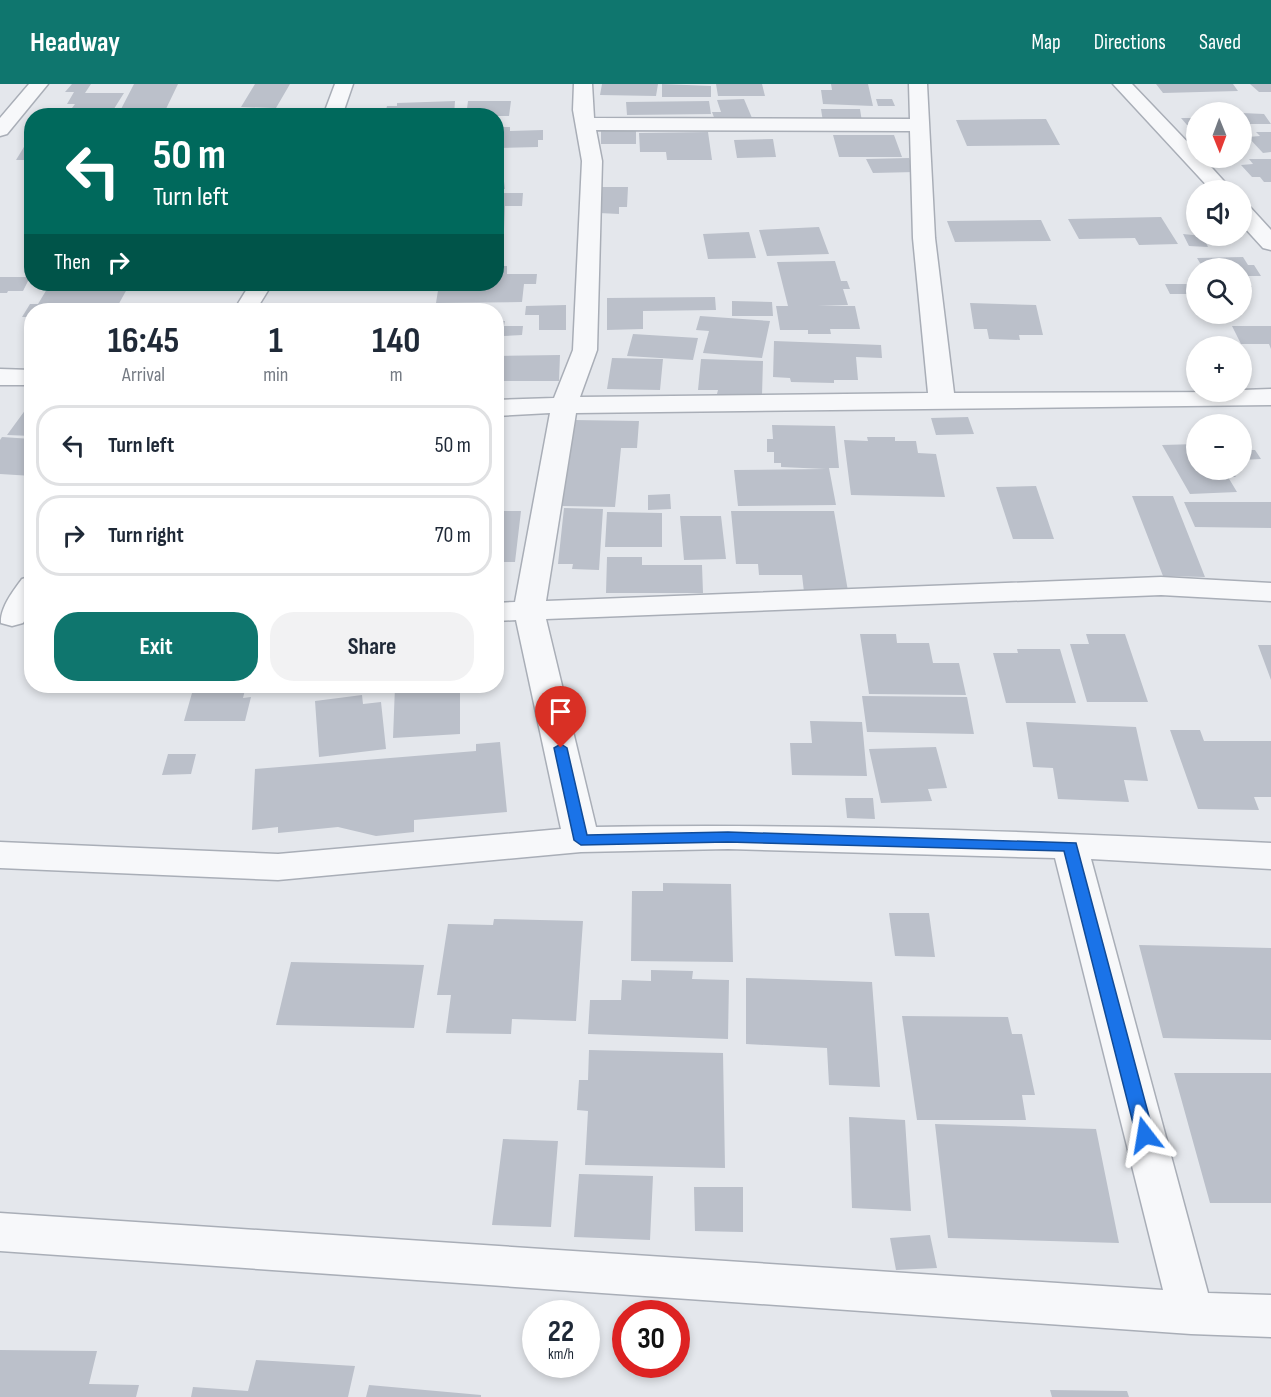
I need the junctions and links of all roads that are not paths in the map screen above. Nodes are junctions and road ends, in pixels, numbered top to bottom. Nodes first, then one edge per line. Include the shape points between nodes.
1 (39, 84) edge
2 (344, 84) edge
3 (583, 84) edge
4 (918, 84) edge
5 (1122, 84) edge
6 (335, 108) edge
7 (585, 124) junction
8 (919, 125) junction
9 (0, 130) edge
10 (1213, 180) edge
11 (1252, 223) edge
12 (1271, 243) edge
13 (0, 377) edge
14 (24, 378) edge
15 (1271, 397) edge
16 (942, 402) junction
17 (564, 405) junction
18 (504, 408) edge
19 (1271, 592) edge
20 (24, 599) edge
21 (529, 610) junction
22 (504, 612) edge
23 (14, 617) edge
24 (581, 840) junction
25 (1070, 846) junction
26 (0, 855) edge
27 (1271, 856) edge
28 (0, 1232) edge
29 (1191, 1313) junction
30 (1271, 1316) edge

1 - 9 street
2 - 6 street
3 - 7 street
4 - 8 street
5 - 10 street
7 - 8 street
7 - 17 street via 592,161 585,350
8 - 16 street via 924,238
11 - 12 street
13 - 14 street
15 - 16 street
16 - 17 street
17 - 18 street
17 - 21 street
19 - 21 street via 1161,586
20 - 23 street
21 - 22 street
21 - 24 street
24 - 25 street via 728,837
24 - 26 street via 278,867
25 - 27 street
25 - 29 street
28 - 29 street
29 - 30 street

